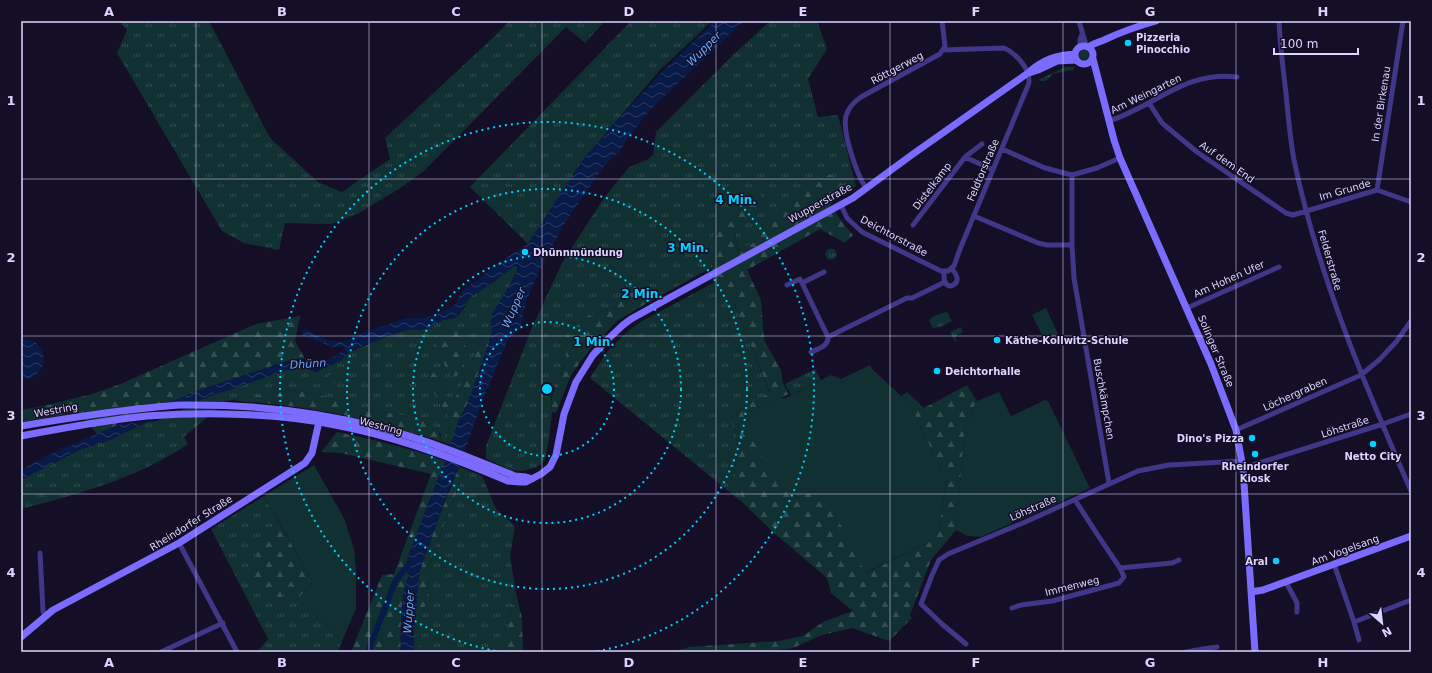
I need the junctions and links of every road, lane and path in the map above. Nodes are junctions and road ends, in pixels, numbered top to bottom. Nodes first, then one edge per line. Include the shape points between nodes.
1 (942, 21) edge
2 (1079, 21) edge
3 (1156, 21) edge
4 (1279, 21) edge
5 (1403, 21) edge
6 (1087, 47) junction
7 (943, 50) junction
8 (1076, 57) junction
9 (1093, 59) junction
10 (1086, 64) junction
11 (1028, 73) junction
12 (1096, 73) junction
13 (1237, 77) dead end
14 (1149, 103) junction
15 (1109, 121) junction
16 (982, 144) dead end
17 (1002, 149) junction
18 (965, 157) junction
19 (1120, 158) junction
20 (993, 170) junction
21 (1072, 175) junction
22 (866, 188) junction
23 (1377, 190) junction
24 (1411, 202) edge
25 (841, 205) junction
26 (1306, 211) junction
27 (974, 216) junction
28 (913, 225) dead end
29 (1072, 245) junction
30 (1279, 267) dead end
31 (948, 271) junction
32 (824, 272) dead end
33 (945, 282) junction
34 (802, 283) junction
35 (787, 285) dead end
36 (1187, 308) junction
37 (1411, 321) edge
38 (828, 337) junction
39 (811, 352) dead end
40 (1361, 375) junction
41 (1411, 414) edge
42 (320, 418) junction
43 (1382, 424) junction
44 (21, 426) edge
45 (1236, 430) junction
46 (21, 436) edge
47 (1243, 465) junction
48 (1109, 483) junction
49 (1411, 491) edge
50 (1075, 500) junction
51 (1411, 536) edge
52 (179, 543) junction
53 (40, 553) dead end
54 (1179, 560) dead end
55 (1334, 564) junction
56 (1120, 568) junction
57 (1286, 582) junction
58 (1251, 592) junction
59 (1411, 600) edge
60 (1012, 608) dead end
61 (1298, 612) dead end
62 (45, 616) junction
63 (1354, 622) junction
64 (222, 623) junction
65 (21, 637) edge
66 (1359, 640) dead end
67 (966, 644) dead end
68 (1217, 647) dead end
69 (1204, 650) edge
70 (161, 652) edge
71 (237, 652) edge
72 (1186, 652) edge
73 (1255, 652) edge

1 - 7 street via 945,46
2 - 6 street
3 - 6 main road
4 - 26 street, Felderstraße via 1288,116
5 - 23 street, In der Birkenau
6 - 8 main road via 1077,49
6 - 9 main road
7 - 11 street via 1004,48 1011,51
7 - 22 street, Röttgerweg via 936,57 861,97 854,102 847,114 847,138 861,181
8 - 10 main road via 1080,63
8 - 11 main road, Wupperstraße via 1049,59
9 - 10 main road
9 - 12 main road, Solinger Straße
10 - 12 main road
11 - 17 street, Feldtorstraße via 1029,83
11 - 22 main road, Wupperstraße
12 - 15 main road, Solinger Straße
13 - 14 street, Am Weingarten via 1225,75 1201,79 1177,87
14 - 15 street, Am Weingarten
14 - 26 street, Auf dem End via 1162,124 1197,152 1286,213 1293,215
15 - 19 main road, Solinger Straße
16 - 18 street, Distelkamp
17 - 20 street, Feldtorstraße
17 - 21 street via 1045,168
18 - 20 street, Distelkamp
18 - 28 street, Distelkamp
19 - 21 street
19 - 36 main road, Solinger Straße
20 - 27 street, Feldtorstraße
21 - 29 street, Buschkämpchen
22 - 25 main road, Wupperstraße
23 - 24 street, Im Grunde
23 - 26 street, Im Grunde
25 - 31 street, Deichtorstraße via 855,227 862,232 907,255
25 - 42 main road, Wupperstraße via 631,319 606,340 576,382 564,414 553,461 545,471 532,478 496,472 381,428
26 - 40 street, Felderstraße via 1331,296
27 - 29 street via 1038,243
27 - 31 street, Feldtorstraße via 954,266
29 - 48 street, Buschkämpchen via 1075,286
30 - 36 street, Am Hohen Ufer
31 - 33 street
31 - 33 street via 957,277 956,283 949,286
32 - 34 street
33 - 38 street
34 - 35 street via 800,278
34 - 38 street
36 - 45 main road, Solinger Straße via 1223,392
37 - 40 street, Löchergraben via 1396,342
38 - 39 street via 827,344
40 - 43 street, Felderstraße
40 - 45 street, Löchergraben
41 - 43 street, Löhstraße
42 - 44 main road, Westring via 278,409 180,405
42 - 46 main road, Westring via 219,414 152,416 84,424
42 - 52 main road, Rheindorfer Straße via 312,453 305,463
43 - 47 street, Löhstraße
43 - 49 street, Felderstraße
45 - 47 main road, Solinger Straße
47 - 48 street, Löhstraße via 1169,465 1138,471
47 - 58 main road, Solinger Straße
48 - 50 street, Löhstraße
50 - 56 street
50 - 67 street, Löhstraße via 939,560 921,604
51 - 55 main road, Am Vogelsang
52 - 62 main road, Rheindorfer Straße
52 - 64 street
53 - 62 street
54 - 56 street via 1172,563
55 - 57 main road, Am Vogelsang
55 - 63 street
56 - 60 street, Immenweg via 1124,577 1119,584
57 - 58 main road, Am Vogelsang
57 - 61 street via 1297,603
58 - 73 main road, Solinger Straße
59 - 63 street
62 - 65 main road, Rheindorfer Straße
63 - 66 street
64 - 70 street
64 - 71 street
68 - 69 street
69 - 72 street

